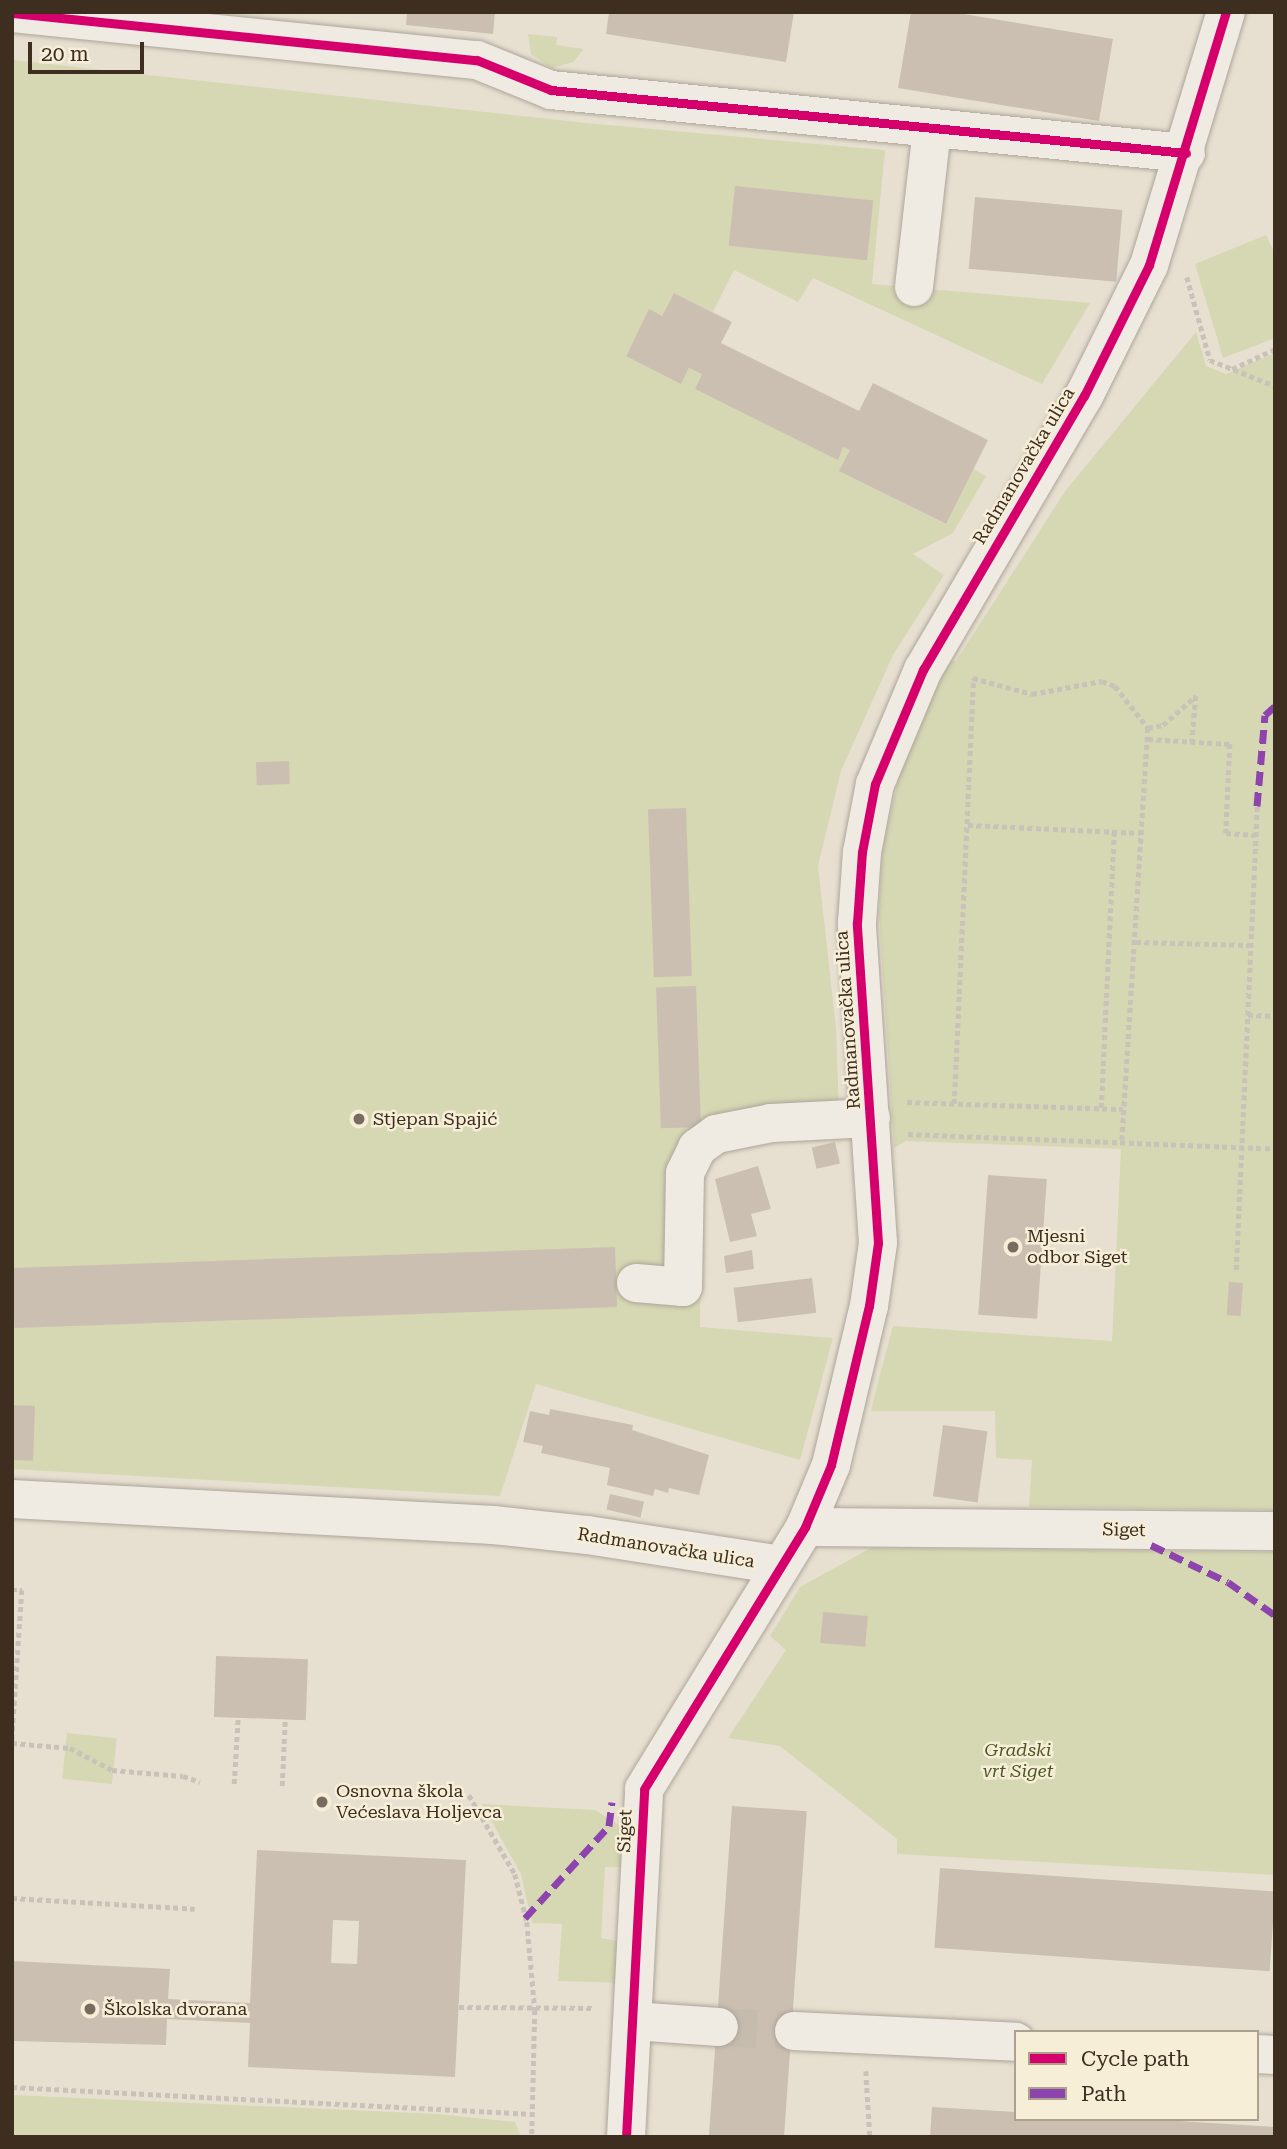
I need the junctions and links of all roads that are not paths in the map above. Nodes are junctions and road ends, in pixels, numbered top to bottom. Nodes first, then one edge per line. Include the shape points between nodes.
1 (1227, 12) edge
2 (12, 13) edge
3 (205, 22) edge
4 (932, 130) junction
5 (1186, 153) junction
6 (914, 287) dead end
7 (890, 1118) junction
8 (636, 1283) dead end
9 (12, 1499) edge
10 (805, 1527) junction
11 (1275, 1531) edge
12 (781, 1565) junction
13 (618, 2012) junction
14 (719, 2027) tunnel mouth
15 (794, 2031) tunnel mouth
16 (1014, 2042) edge
17 (626, 2137) edge

1 - 5 street, Radmanovačka ulica
2 - 3 street
3 - 4 street via 477,60 551,90
4 - 5 street
4 - 6 street
5 - 7 street, Radmanovačka ulica via 1149,265 1126,314 1084,396 923,670 875,784 862,852 857,923
7 - 8 street via 771,1122 716,1134 697,1148 685,1173 683,1287
7 - 10 street, Radmanovačka ulica via 871,1294 831,1465
9 - 12 street, Radmanovačka ulica via 493,1525
10 - 11 street, Siget
10 - 12 street, Radmanovačka ulica
12 - 13 street, Siget via 659,1761 642,1804
13 - 14 street
13 - 17 street, Siget
15 - 16 street

